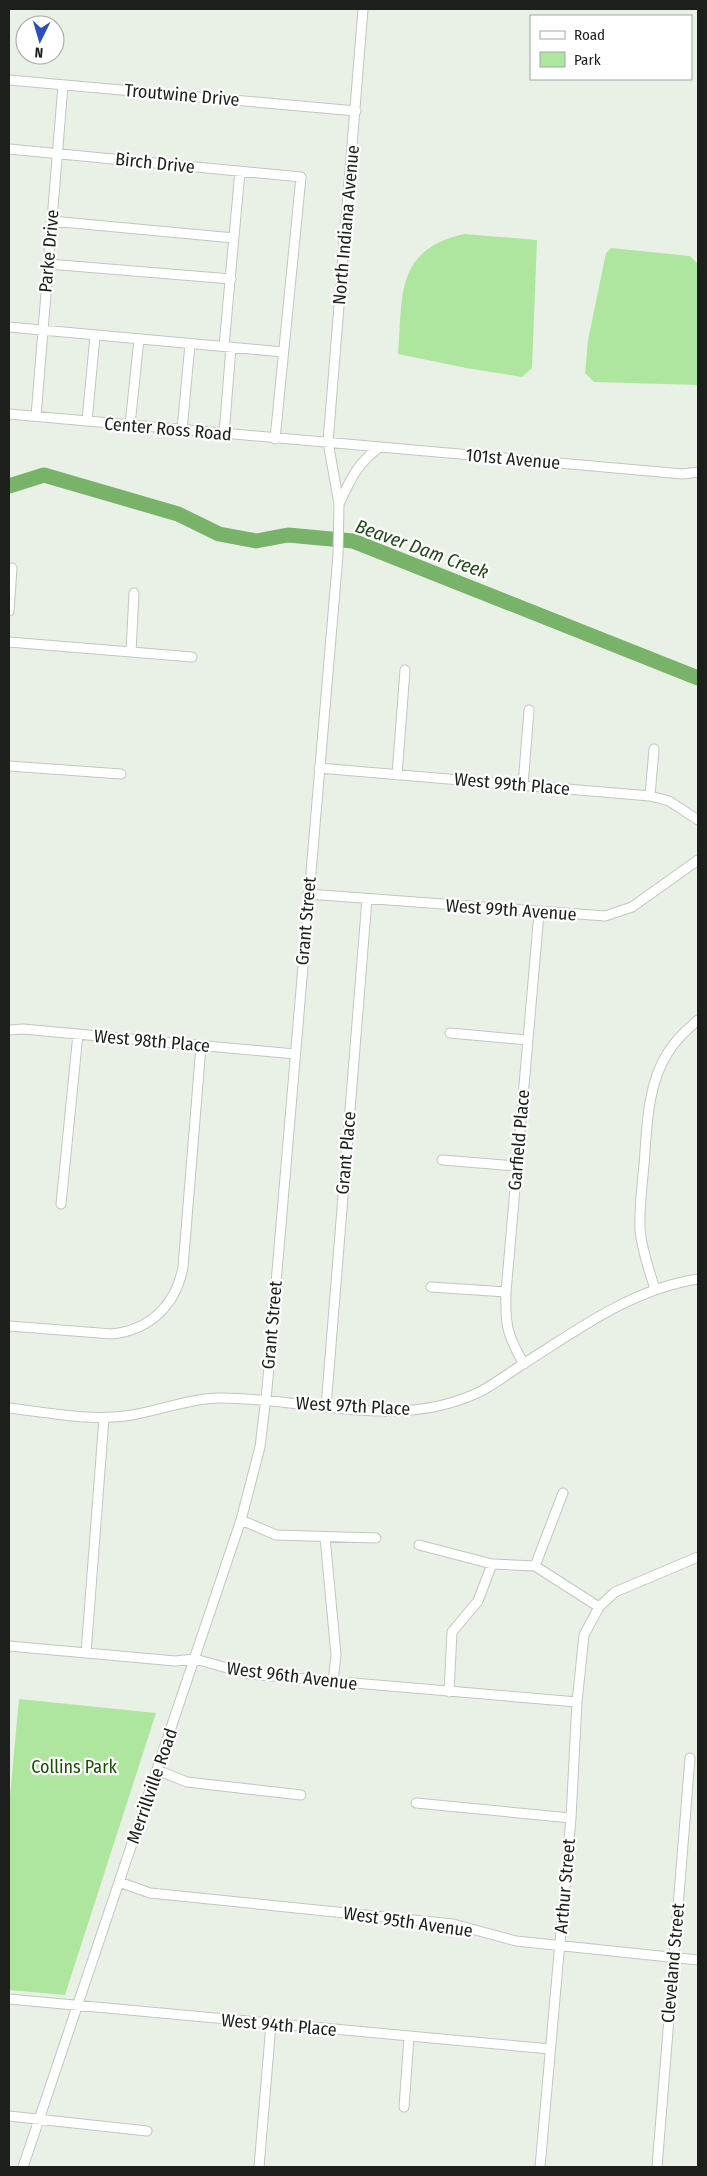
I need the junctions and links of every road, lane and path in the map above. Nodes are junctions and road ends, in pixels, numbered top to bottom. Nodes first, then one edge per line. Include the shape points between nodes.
1 (363, 9) edge
2 (9, 80) edge
3 (63, 85) junction
4 (356, 111) junction
5 (9, 149) edge
6 (57, 153) junction
7 (240, 171) junction
8 (52, 221) junction
9 (234, 238) junction
10 (48, 264) junction
11 (231, 279) junction
12 (9, 327) edge
13 (43, 330) junction
14 (95, 336) junction
15 (139, 339) junction
16 (190, 344) junction
17 (228, 346) junction
18 (283, 352) junction
19 (9, 414) edge
20 (36, 416) junction
21 (87, 421) junction
22 (130, 426) junction
23 (182, 430) junction
24 (224, 434) junction
25 (275, 439) junction
26 (328, 442) junction
27 (380, 447) junction
28 (698, 472) edge
29 (339, 504) junction
30 (12, 568) dead end
31 (134, 593) dead end
32 (9, 610) edge
33 (9, 642) edge
34 (131, 652) junction
35 (192, 657) dead end
36 (406, 670) dead end
37 (529, 710) dead end
38 (654, 749) dead end
39 (9, 766) edge
40 (319, 768) junction
41 (121, 774) dead end
42 (397, 774) junction
43 (523, 785) junction
44 (650, 796) junction
45 (698, 820) edge
46 (698, 860) edge
47 (308, 894) junction
48 (367, 899) junction
49 (539, 913) junction
50 (698, 1020) edge
51 (9, 1030) edge
52 (450, 1033) dead end
53 (78, 1034) junction
54 (527, 1040) junction
55 (201, 1046) junction
56 (295, 1054) junction
57 (442, 1160) dead end
58 (517, 1166) junction
59 (61, 1204) dead end
60 (698, 1279) edge
61 (431, 1287) dead end
62 (655, 1289) junction
63 (506, 1292) junction
64 (9, 1326) edge
65 (524, 1364) junction
66 (266, 1402) junction
67 (326, 1407) junction
68 (9, 1408) edge
69 (104, 1418) junction
70 (563, 1493) dead end
71 (241, 1520) junction
72 (325, 1537) junction
73 (376, 1538) dead end
74 (419, 1545) dead end
75 (698, 1557) edge
76 (492, 1564) junction
77 (535, 1566) junction
78 (599, 1607) junction
79 (9, 1646) edge
80 (86, 1653) junction
81 (195, 1659) junction
82 (333, 1682) junction
83 (449, 1692) junction
84 (577, 1702) junction
85 (690, 1758) dead end
86 (157, 1770) junction
87 (301, 1794) dead end
88 (416, 1803) dead end
89 (571, 1818) junction
90 (119, 1882) junction
91 (560, 1947) junction
92 (673, 1957) junction
93 (698, 1960) edge
94 (9, 1999) edge
95 (77, 2005) junction
96 (271, 2024) junction
97 (410, 2037) junction
98 (550, 2049) junction
99 (404, 2107) dead end
100 (9, 2116) edge
101 (41, 2119) junction
102 (147, 2131) dead end
103 (23, 2167) edge
104 (259, 2167) edge
105 (540, 2167) edge
106 (657, 2167) edge

1 - 4 street, North Indiana Avenue
2 - 3 street, Troutwine Drive
3 - 4 street, Troutwine Drive
3 - 6 street, Parke Drive
4 - 26 street, North Indiana Avenue
5 - 6 street, Birch Drive
6 - 7 street, Birch Drive
6 - 8 street, Parke Drive
7 - 9 street
7 - 18 street, Birch Drive via 301,177
8 - 9 street
8 - 10 street, Parke Drive
9 - 11 street
10 - 11 street
10 - 13 street, Parke Drive
11 - 17 street
12 - 13 street
13 - 14 street
13 - 20 street, Parke Drive
14 - 15 street
14 - 21 street
15 - 16 street
15 - 22 street
16 - 17 street
16 - 23 street
17 - 18 street
17 - 24 street
18 - 25 street
19 - 20 street, Center Ross Road
20 - 21 street, Center Ross Road
21 - 22 street, Center Ross Road
22 - 23 street, Center Ross Road
23 - 24 street, Center Ross Road
24 - 25 street, Center Ross Road
25 - 26 street, Center Ross Road
26 - 27 street, 101st Avenue
26 - 29 street, Grant Street
27 - 28 street, 101st Avenue via 683,474
27 - 29 street via 365,457 353,473
29 - 40 street, Grant Street via 338,555
30 - 32 street
31 - 34 street
33 - 34 street
34 - 35 street
36 - 42 street
37 - 43 street
38 - 44 street
39 - 41 street
40 - 42 street, West 99th Place
40 - 47 street, Grant Street
42 - 43 street, West 99th Place
43 - 44 street, West 99th Place
44 - 45 street, West 99th Place via 669,801
46 - 49 street, West 99th Avenue via 632,907 605,916
47 - 48 street, West 99th Avenue
47 - 56 street, Grant Street
48 - 49 street, West 99th Avenue
48 - 67 street, Grant Place
49 - 54 street, Garfield Place
50 - 62 street via 680,1035 667,1054 658,1071 649,1107 640,1230
51 - 53 street, West 98th Place
52 - 54 street
53 - 55 street, West 98th Place
53 - 59 street
54 - 58 street, Garfield Place
55 - 56 street, West 98th Place
55 - 64 street via 183,1268 172,1299 156,1317 127,1332 112,1334
56 - 66 street, Grant Street
57 - 58 street
58 - 63 street, Garfield Place
60 - 62 street, West 97th Place
61 - 63 street
62 - 65 street, West 97th Place via 621,1304
63 - 65 street, Garfield Place via 510,1339
65 - 67 street, West 97th Place via 476,1394 431,1408 394,1411
66 - 67 street, West 97th Place
66 - 69 street, West 97th Place via 206,1398
66 - 71 street, Merrillville Road via 260,1448
68 - 69 street, West 97th Place
69 - 80 street
70 - 77 street
71 - 72 street via 276,1534
71 - 81 street, Merrillville Road
72 - 73 street
72 - 82 street via 336,1655
74 - 76 street
75 - 78 street via 615,1592
76 - 77 street
76 - 83 street via 478,1601 452,1632
77 - 78 street
78 - 84 street, Arthur Street via 584,1636
79 - 80 street, West 96th Avenue
80 - 81 street, West 96th Avenue via 175,1661
81 - 82 street, West 96th Avenue via 249,1674
81 - 86 street, Merrillville Road
82 - 83 street, West 96th Avenue
83 - 84 street, West 96th Avenue
84 - 89 street, Arthur Street
85 - 92 street, Cleveland Street
86 - 87 street via 187,1782
86 - 90 street, Merrillville Road
88 - 89 street
89 - 91 street, Arthur Street
90 - 91 street, West 95th Avenue via 150,1893 453,1924 516,1941
90 - 95 street, Merrillville Road
91 - 92 street, West 95th Avenue
91 - 98 street, Arthur Street
92 - 93 street, West 95th Avenue
92 - 106 street, Cleveland Street
94 - 95 street, West 94th Place
95 - 96 street, West 94th Place
95 - 101 street, Merrillville Road
96 - 97 street, West 94th Place
96 - 104 street
97 - 98 street, West 94th Place
97 - 99 street
98 - 105 street, Arthur Street
100 - 101 street
101 - 102 street
101 - 103 street, Merrillville Road

